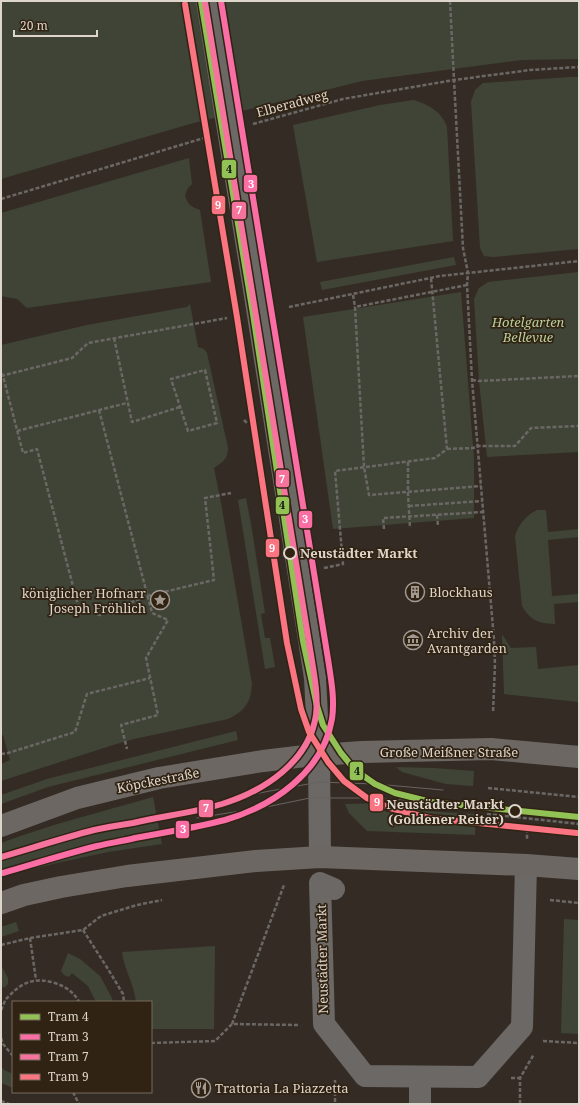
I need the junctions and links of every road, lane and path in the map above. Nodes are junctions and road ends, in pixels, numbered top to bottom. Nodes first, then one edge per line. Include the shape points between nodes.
1 (207, 1) edge
2 (450, 1) edge
3 (579, 68) edge
4 (454, 80) junction
5 (248, 125) dead end
6 (211, 136) dead end
7 (1, 199) edge
8 (579, 261) edge
9 (468, 273) junction
10 (431, 278) junction
11 (467, 285) junction
12 (432, 291) junction
13 (353, 294) junction
14 (289, 307) dead end
15 (355, 307) junction
16 (227, 318) dead end
17 (114, 338) junction
18 (2, 375) edge
19 (579, 376) edge
20 (472, 380) junction
21 (128, 403) junction
22 (180, 407) junction
23 (99, 410) junction
24 (579, 426) edge
25 (17, 431) junction
26 (478, 446) junction
27 (448, 449) junction
28 (408, 462) junction
29 (364, 467) junction
30 (481, 486) junction
31 (408, 492) junction
32 (231, 493) dead end
33 (482, 501) junction
34 (409, 506) junction
35 (483, 512) junction
36 (437, 515) junction
37 (409, 516) junction
38 (438, 526) dead end
39 (410, 528) dead end
40 (384, 529) dead end
41 (322, 568) dead end
42 (147, 596) junction
43 (150, 678) junction
44 (493, 713) dead end
45 (127, 749) dead end
46 (1, 754) edge
47 (319, 755) junction
48 (579, 758) edge
49 (488, 788) dead end
50 (579, 797) edge
51 (486, 814) dead end
52 (486, 824) dead end
53 (579, 824) edge
54 (1, 826) edge
55 (320, 856) junction
56 (526, 865) junction
57 (579, 869) edge
58 (277, 885) dead end
59 (334, 889) dead end
60 (166, 899) dead end
61 (548, 900) dead end
62 (579, 902) edge
63 (1, 903) edge
64 (83, 930) junction
65 (30, 938) junction
66 (1, 945) edge
67 (36, 980) junction
68 (78, 1001) edge
69 (124, 1001) edge
70 (1, 1010) edge
71 (232, 1024) junction
72 (298, 1025) dead end
73 (1, 1038) edge
74 (542, 1041) dead end
75 (152, 1043) edge
76 (579, 1043) edge
77 (12, 1055) edge
78 (335, 1076) dead end
79 (520, 1078) dead end
80 (420, 1091) edge
81 (74, 1093) edge
82 (1, 1101) edge
83 (9, 1104) edge
84 (79, 1104) edge
85 (335, 1104) edge
86 (520, 1104) edge

1 - 47 street, bridge via 313,659
2 - 4 path
3 - 4 path, Elberadweg via 530,70
4 - 5 path, Elberadweg via 343,99
4 - 9 path via 463,248
6 - 7 path
8 - 9 path
9 - 10 path
9 - 11 path
10 - 12 path
10 - 13 path
11 - 12 path
11 - 20 path
12 - 15 path
12 - 27 path
13 - 14 path
13 - 15 path
15 - 29 path
16 - 17 path
17 - 18 path via 88,343 72,358
17 - 21 path
18 - 25 path
19 - 20 path
20 - 26 path
21 - 22 path via 132,422
21 - 23 path
22 - 22 path via 171,379 205,370 217,423 188,432
23 - 25 path
23 - 42 path
24 - 26 path via 531,428 515,446
25 - 42 path via 23,453 37,449 79,609 100,615
26 - 27 path
26 - 30 path
27 - 28 path via 435,458
28 - 29 path
28 - 31 path
29 - 31 path via 369,495
29 - 41 path via 335,471 344,564
30 - 31 path
30 - 33 path
31 - 34 path
32 - 42 path via 205,498 214,580
33 - 34 path
33 - 35 path
34 - 37 path
35 - 36 path
35 - 44 path via 495,664
36 - 37 path
36 - 38 path
37 - 39 path
37 - 40 path via 383,518
42 - 43 path via 152,613 168,620 146,658
43 - 45 path via 158,715 121,725
43 - 46 path via 87,694 75,732
47 - 48 main road, Große Meißner Straße via 491,750
47 - 54 main road, Köpckestraße via 263,761 159,778 77,798
47 - 55 street
49 - 50 path
51 - 53 path
52 - 56 path via 527,828
55 - 56 main road
55 - 63 main road via 127,876 61,887
56 - 57 main road
56 - 80 street, Neustädter Markt via 517,895 522,1027 478,1077
58 - 71 path via 284,884
59 - 80 street, Neustädter Markt via 320,883 324,1024 365,1076
60 - 64 path via 101,916
61 - 62 path
64 - 65 path
64 - 69 path via 116,981
65 - 66 path
65 - 67 path
67 - 68 path via 64,986
67 - 70 path via 18,987 6,999
71 - 72 path
71 - 75 path via 215,1041
73 - 77 path
74 - 76 path
78 - 85 path
79 - 86 path
81 - 84 path
82 - 83 path

